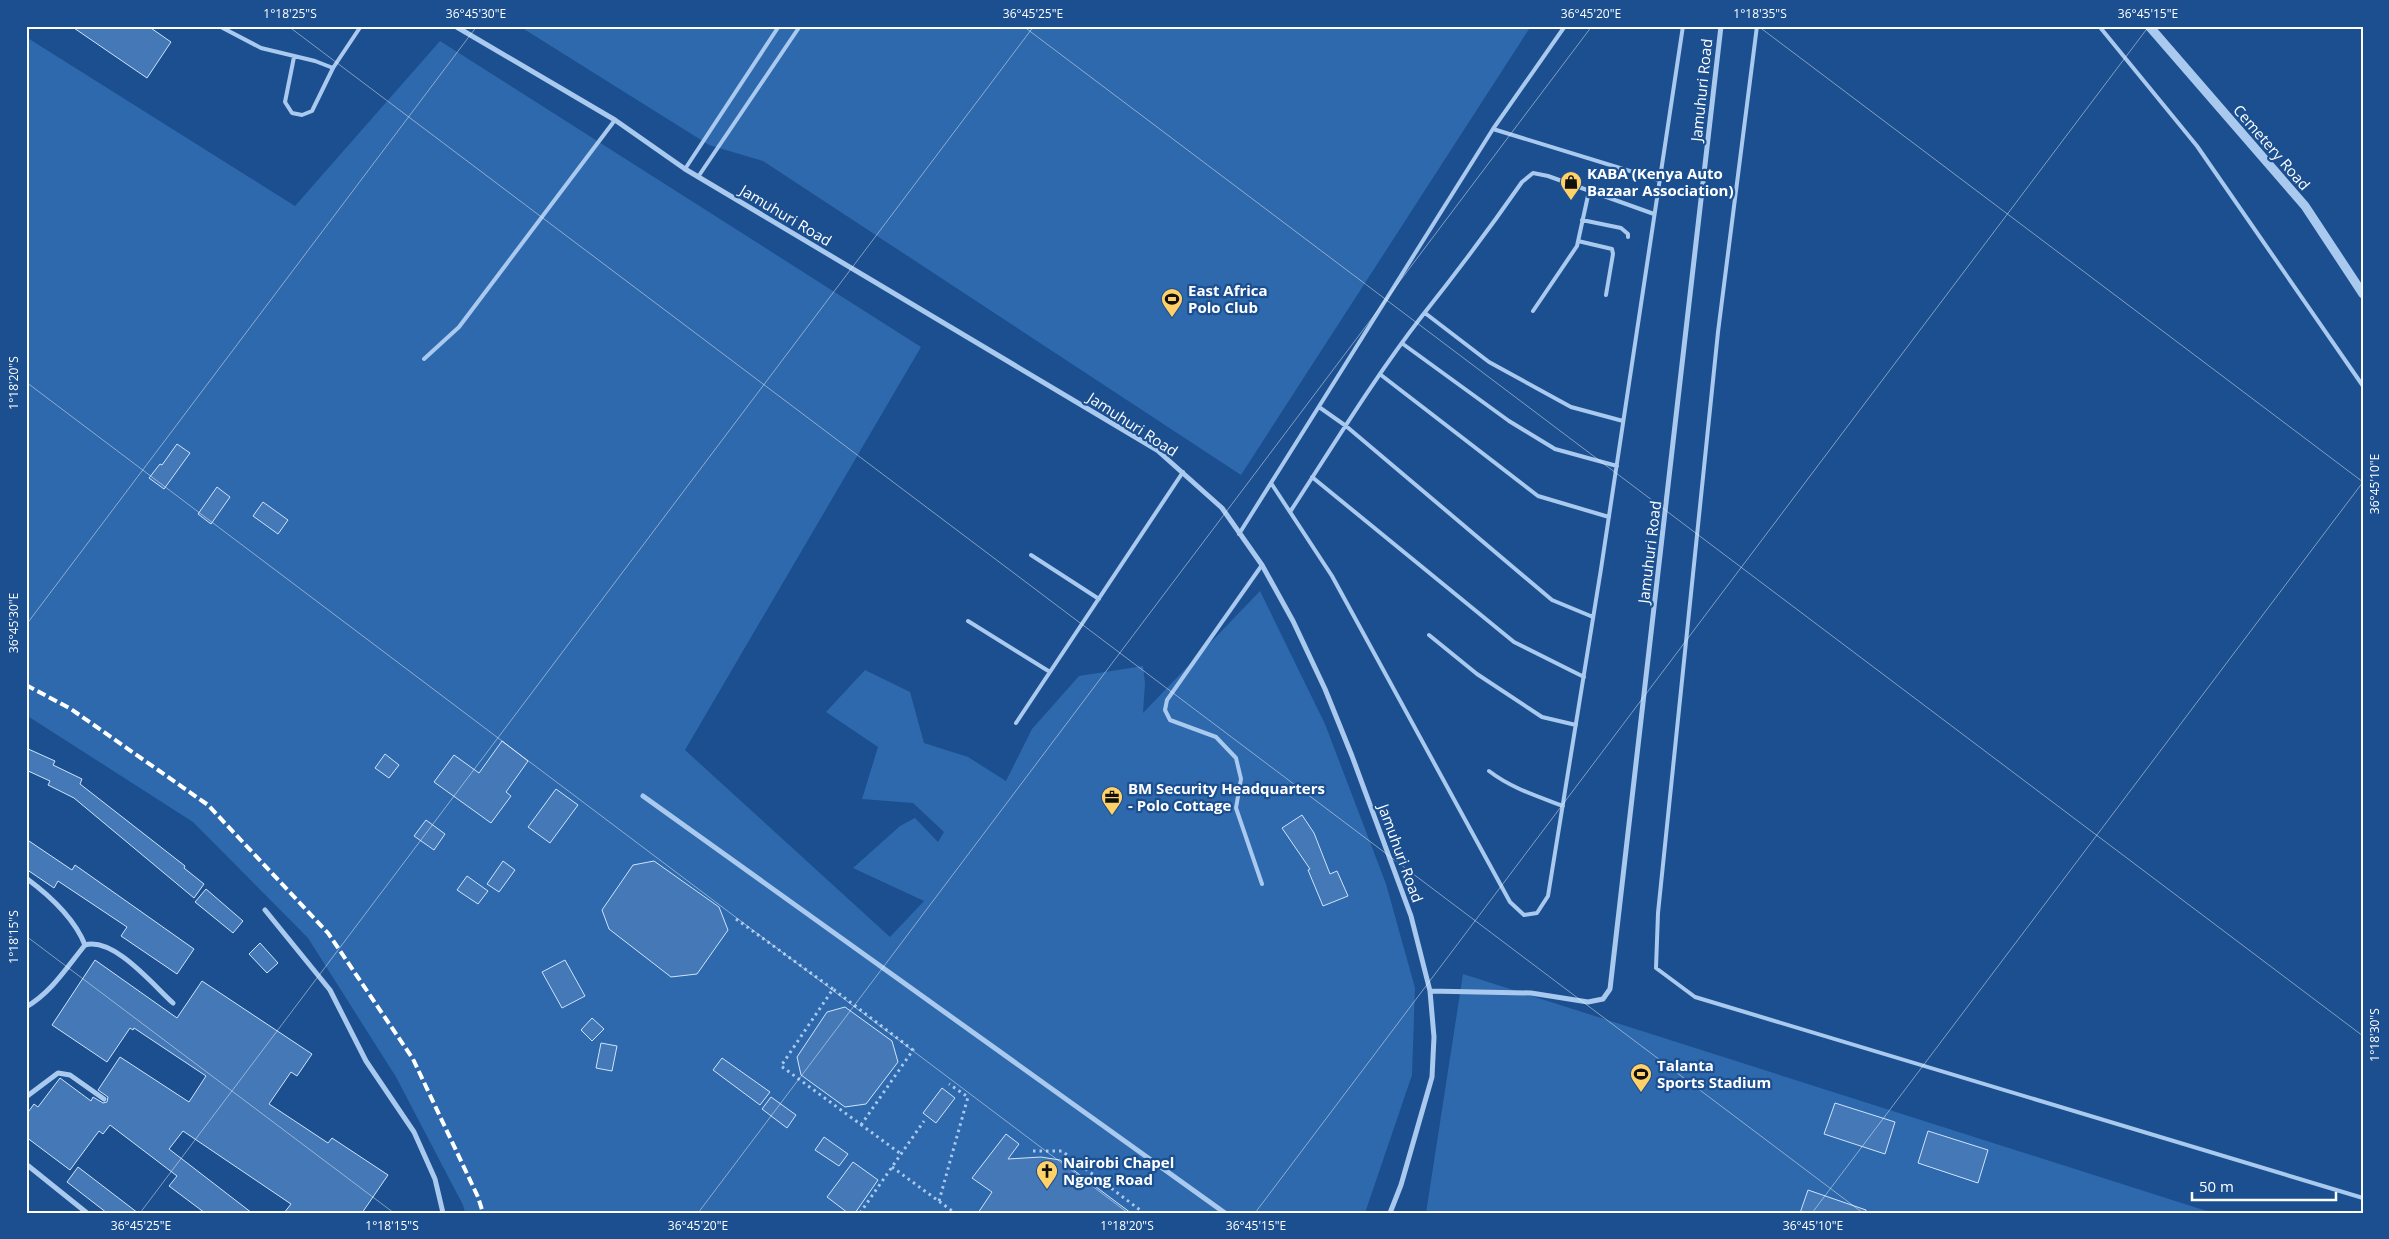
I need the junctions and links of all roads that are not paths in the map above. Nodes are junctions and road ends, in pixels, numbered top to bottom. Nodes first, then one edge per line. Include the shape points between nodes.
1 (219, 26) edge
2 (361, 26) edge
3 (455, 26) edge
4 (779, 26) edge
5 (800, 26) edge
6 (1566, 26) edge
7 (1683, 26) edge
8 (1720, 26) edge
9 (1757, 26) edge
10 (2099, 26) edge
11 (2149, 26) edge
12 (294, 57) junction
13 (333, 68) junction
14 (615, 120) junction
15 (1493, 129) junction
16 (685, 169) junction
17 (698, 177) junction
18 (1659, 180) junction
19 (1589, 191) junction
20 (1654, 214) junction
21 (1582, 220) junction
22 (1628, 237) dead end
23 (1578, 241) junction
24 (2363, 294) edge
25 (1606, 295) dead end
26 (1534, 311) dead end
27 (1425, 313) junction
28 (1403, 344) junction
29 (424, 359) dead end
30 (1381, 375) junction
31 (2363, 386) edge
32 (1319, 407) junction
33 (1624, 421) junction
34 (1346, 426) junction
35 (1617, 466) junction
36 (1183, 472) junction
37 (1312, 477) junction
38 (1271, 483) junction
39 (1290, 512) junction
40 (1609, 517) junction
41 (1240, 534) junction
42 (1031, 555) dead end
43 (1262, 565) junction
44 (1099, 599) junction
45 (1593, 617) junction
46 (968, 621) dead end
47 (1430, 635) dead end
48 (1050, 672) junction
49 (1584, 677) junction
50 (1016, 723) dead end
51 (1576, 725) junction
52 (1489, 771) dead end
53 (643, 796) dead end
54 (1563, 806) junction
55 (26, 878) edge
56 (1262, 884) dead end
57 (265, 910) dead end
58 (85, 945) junction
59 (1430, 991) junction
60 (172, 1003) dead end
61 (26, 1007) edge
62 (26, 1096) edge
63 (104, 1099) dead end
64 (26, 1164) edge
65 (2363, 1198) edge
66 (88, 1213) edge
67 (443, 1213) edge
68 (1225, 1213) edge
69 (1390, 1213) edge

1 - 12 lane via 262,48
2 - 13 lane
3 - 14 street, Jamuhuri Road
4 - 16 lane
5 - 17 lane
6 - 15 lane
7 - 18 lane
8 - 59 street, Jamuhuri Road via 1610,989 1603,999 1588,1002 1531,993
9 - 65 lane via 1718,332 1658,913 1656,968 1695,997
10 - 31 lane via 2198,146
11 - 24 street, Cemetery Road via 2305,206
12 - 13 lane via 315,60
12 - 13 lane via 285,102 292,114 312,111
14 - 16 street, Jamuhuri Road
14 - 29 lane via 460,327
15 - 18 lane
15 - 32 lane
16 - 17 street, Jamuhuri Road
17 - 36 street, Jamuhuri Road via 1157,450
18 - 20 lane
19 - 20 lane
19 - 21 lane
19 - 27 lane via 1533,173 1522,182 1471,256
20 - 33 lane
21 - 22 lane via 1621,228
21 - 23 lane
23 - 25 lane via 1612,249
23 - 26 lane
27 - 28 lane
27 - 33 lane via 1489,362 1571,407
28 - 30 lane
28 - 35 lane via 1509,421 1555,449
30 - 34 lane
30 - 40 lane via 1538,496
32 - 34 lane
32 - 38 lane
33 - 35 lane
34 - 37 lane
34 - 45 lane via 1552,600
35 - 40 lane
36 - 41 street, Jamuhuri Road via 1222,508
36 - 44 lane
37 - 39 lane
37 - 49 lane via 1514,642
38 - 39 lane
38 - 41 lane
39 - 54 lane via 1348,605 1510,902 1524,915 1537,913 1548,896
40 - 45 lane
41 - 43 street, Jamuhuri Road
42 - 44 lane
43 - 56 lane via 1167,700 1165,710 1170,720 1216,737 1236,758 1241,779 1236,808
43 - 59 street, Jamuhuri Road via 1297,630 1352,756 1410,916
44 - 48 lane
45 - 49 lane
46 - 48 lane
47 - 51 lane via 1478,674 1542,717
48 - 50 lane
49 - 51 lane
51 - 54 lane
52 - 54 lane via 1522,790
53 - 68 street
55 - 58 street via 76,926
57 - 67 street via 330,990 366,1061 414,1132 435,1179
58 - 60 street via 97,944 122,956
58 - 61 street via 51,988
59 - 69 street via 1434,1037 1432,1077
62 - 63 street via 58,1072 70,1074
64 - 66 street

